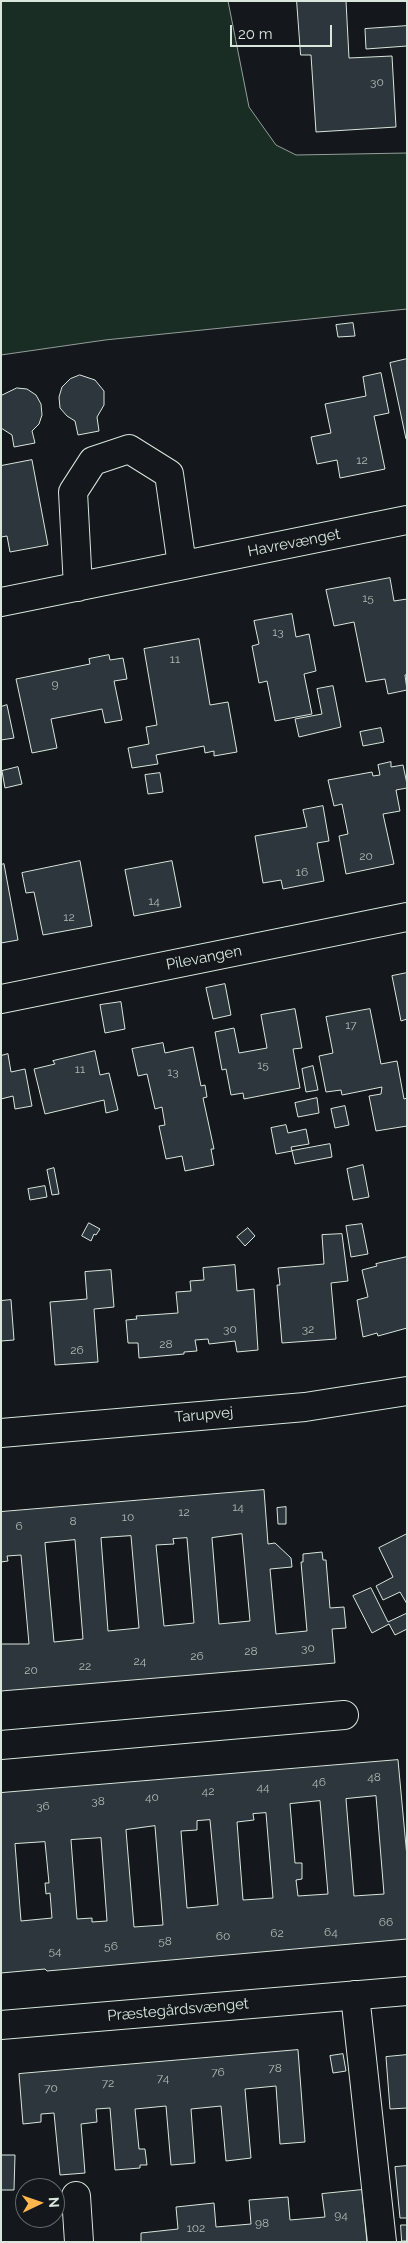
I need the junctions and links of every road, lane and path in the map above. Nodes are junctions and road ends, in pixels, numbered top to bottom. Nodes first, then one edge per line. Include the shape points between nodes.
1 (407, 520) edge
2 (182, 565) junction
3 (78, 587) junction
4 (1, 602) edge
5 (407, 917) edge
6 (1, 998) edge
7 (407, 1391) edge
8 (1, 1433) edge
9 (344, 1715) dead end
10 (1, 1745) edge
11 (407, 1991) edge
12 (355, 1995) junction
13 (1, 2025) edge
14 (76, 2196) dead end
15 (79, 2242) edge
16 (382, 2242) edge

1 - 2 street, Havrevænget
2 - 3 street, Havrevænget
2 - 3 street via 169,474 129,449 93,461 73,492
3 - 4 street, Havrevænget
5 - 6 street, Pilevangen
7 - 8 street, Tarupvej via 305,1407
9 - 10 street
11 - 12 street, Præstegårdsvænget
12 - 13 street, Præstegårdsvænget
12 - 16 street
14 - 15 street

